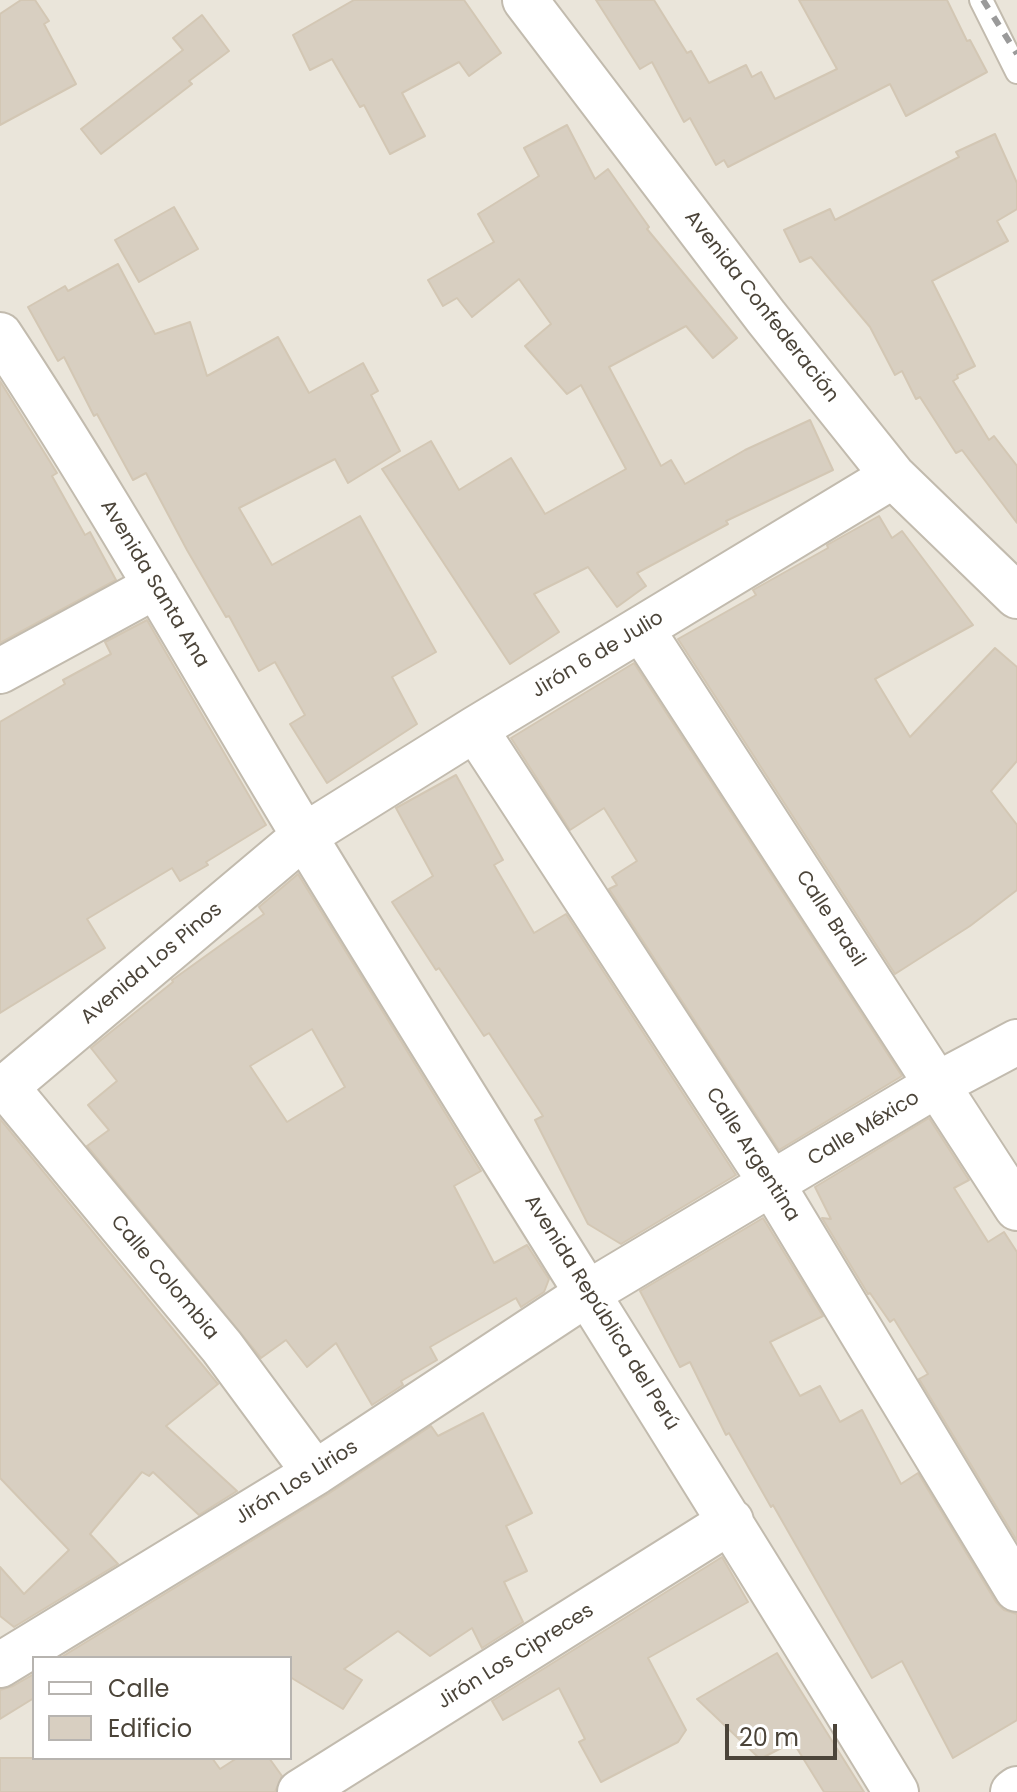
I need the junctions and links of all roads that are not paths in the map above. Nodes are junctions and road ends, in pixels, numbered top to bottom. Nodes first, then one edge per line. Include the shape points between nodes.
1 (525, 0) edge
2 (981, 0) edge
3 (1017, 72) edge
4 (7, 358) edge
5 (893, 476) junction
6 (156, 586) junction
7 (1017, 596) edge
8 (642, 630) junction
9 (0, 671) edge
10 (475, 729) junction
11 (304, 836) junction
12 (1017, 1042) edge
13 (938, 1084) junction
14 (3, 1090) edge
15 (772, 1184) junction
16 (1017, 1208) edge
17 (588, 1293) junction
18 (315, 1473) junction
19 (731, 1521) junction
20 (1017, 1589) edge
21 (0, 1665) edge
22 (300, 1792) edge
23 (896, 1792) edge

1 - 5 street, Avenida Confederación
2 - 3 lane
4 - 6 street, Avenida Santa Ana
5 - 7 street, Avenida Confederación
5 - 8 street, Jirón 6 de Julio
6 - 9 street
6 - 11 street, Avenida Santa Ana
8 - 10 street, Jirón 6 de Julio
8 - 13 street, Calle Brasil
10 - 11 street, Jirón 6 de Julio
10 - 15 street, Calle Argentina
11 - 14 street, Avenida Los Pinos
11 - 17 street, Avenida República del Perú
12 - 13 street, Calle México
13 - 15 street, Calle México
13 - 16 street, Calle Brasil
14 - 18 street, Calle Colombia via 222,1347
15 - 17 street, Calle México
15 - 20 street, Calle Argentina
17 - 18 street, Jirón Los Lirios
17 - 19 street, Avenida República del Perú
18 - 21 street, Jirón Los Lirios
19 - 22 street, Jirón Los Cipreces
19 - 23 street, Avenida República del Perú

